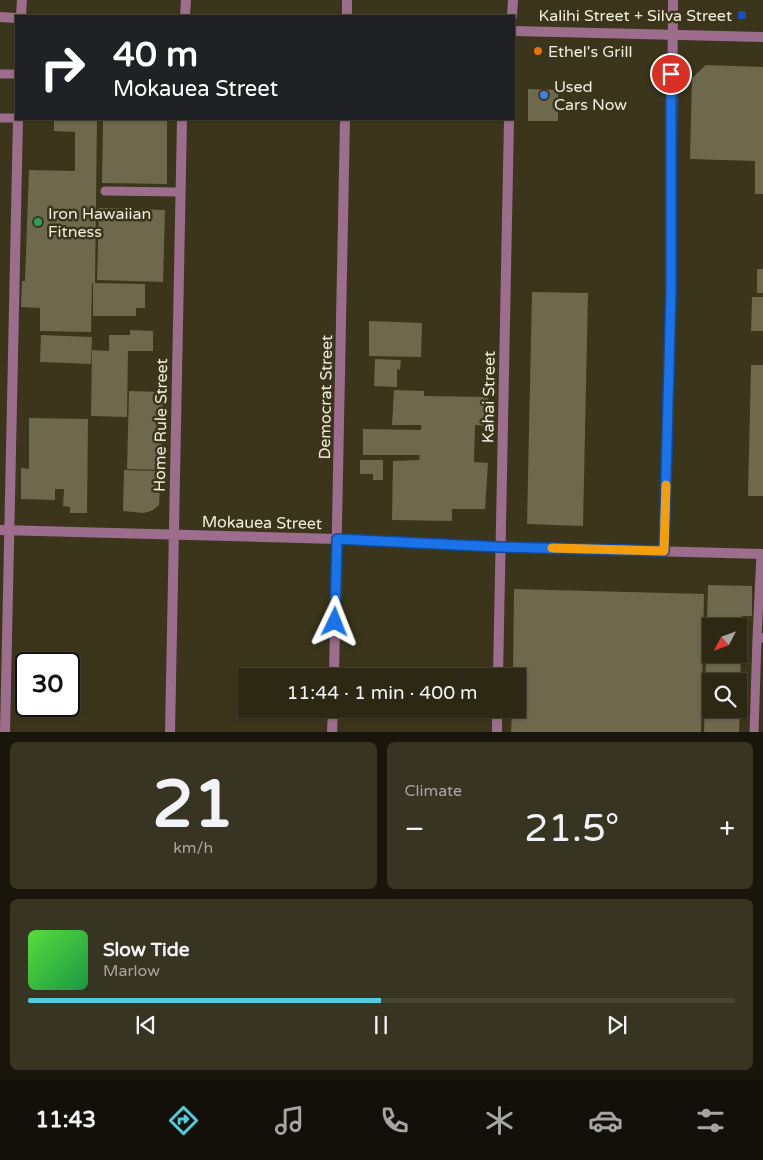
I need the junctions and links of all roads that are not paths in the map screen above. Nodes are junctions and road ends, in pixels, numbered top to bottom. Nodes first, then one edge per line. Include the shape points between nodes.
1 (22, 0) edge
2 (186, 0) edge
3 (347, 0) edge
4 (512, 0) edge
5 (673, 0) edge
6 (21, 15) edge
7 (185, 15) edge
8 (347, 15) edge
9 (512, 15) edge
10 (0, 17) edge
11 (15, 18) edge
12 (515, 31) edge
13 (672, 35) junction
14 (763, 37) edge
15 (0, 74) edge
16 (15, 74) edge
17 (0, 118) edge
18 (15, 118) edge
19 (17, 120) edge
20 (182, 120) edge
21 (345, 120) edge
22 (509, 120) edge
23 (105, 191) dead end
24 (179, 192) junction
25 (5, 530) edge
26 (173, 535) junction
27 (337, 539) junction
28 (499, 547) junction
29 (664, 551) junction
30 (762, 554) edge
31 (760, 638) edge
32 (334, 668) edge
33 (498, 668) edge
34 (333, 718) edge
35 (497, 718) edge
36 (5, 732) edge
37 (170, 732) edge
38 (332, 732) edge
39 (497, 732) edge
40 (754, 732) edge

1 - 6 street
2 - 7 street
3 - 8 street
4 - 9 street
5 - 13 street
10 - 11 street
12 - 13 street
13 - 14 street
13 - 29 street via 671,291
15 - 16 lane
17 - 18 lane
19 - 25 street
20 - 24 street, Home Rule Street
21 - 27 street, Democrat Street
22 - 28 street, Kahai Street
23 - 24 lane
24 - 26 street, Home Rule Street
25 - 26 street, Mokauea Street
25 - 36 street
26 - 27 street, Mokauea Street
26 - 37 street, Home Rule Street
27 - 28 street, Mokauea Street
27 - 32 street, Democrat Street
28 - 29 street, Mokauea Street
28 - 33 street, Kahai Street
29 - 30 street, Mokauea Street
30 - 31 lane
31 - 40 lane
34 - 38 street
35 - 39 street

